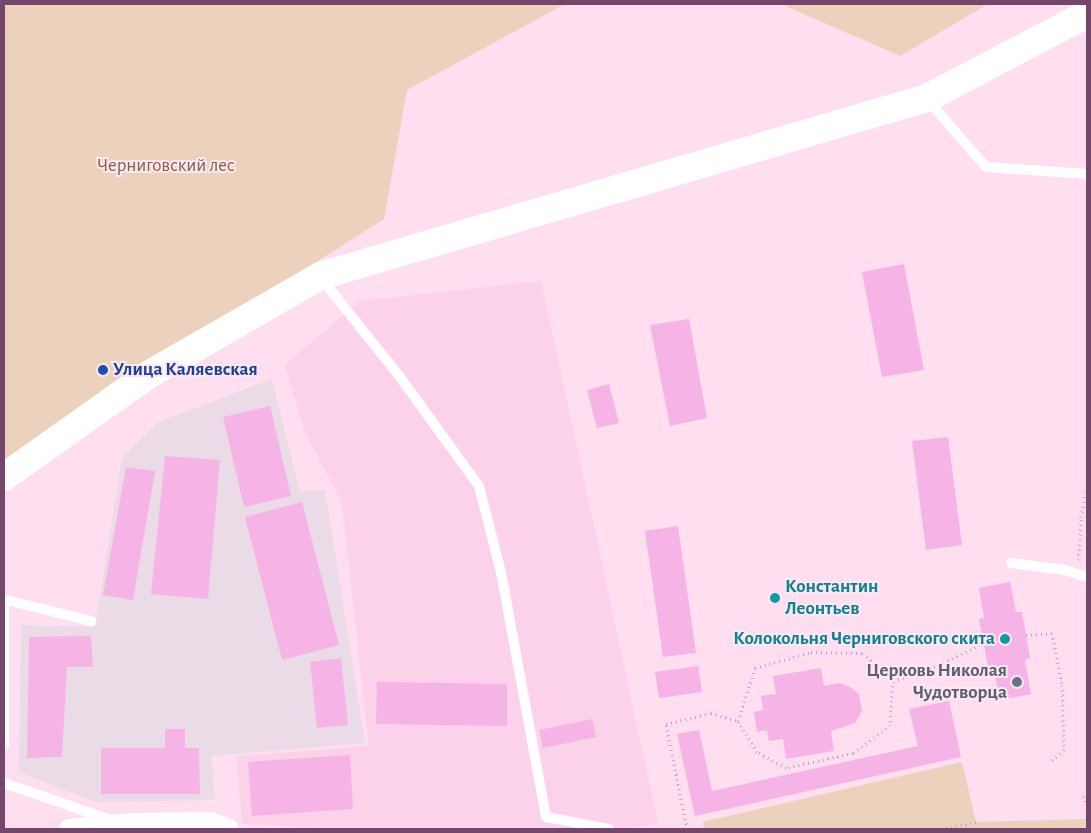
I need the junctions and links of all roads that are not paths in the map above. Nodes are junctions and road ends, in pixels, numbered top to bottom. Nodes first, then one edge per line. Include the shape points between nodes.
1 (1087, 14) edge
2 (926, 98) junction
3 (1087, 174) edge
4 (320, 276) junction
5 (4, 477) edge
6 (1012, 563) dead end
7 (1087, 577) edge
8 (5, 600) edge
9 (91, 621) dead end
10 (4, 745) edge
11 (4, 783) edge
12 (123, 824) junction
13 (69, 829) edge
14 (229, 829) edge
15 (609, 829) edge

1 - 2 street
2 - 3 lane via 986,167
2 - 4 street
4 - 5 street via 148,375
4 - 15 lane via 400,377 479,486 501,572 546,817
6 - 7 lane via 1065,570
8 - 9 lane
8 - 10 lane
11 - 12 lane
12 - 13 street
12 - 14 street via 211,822

